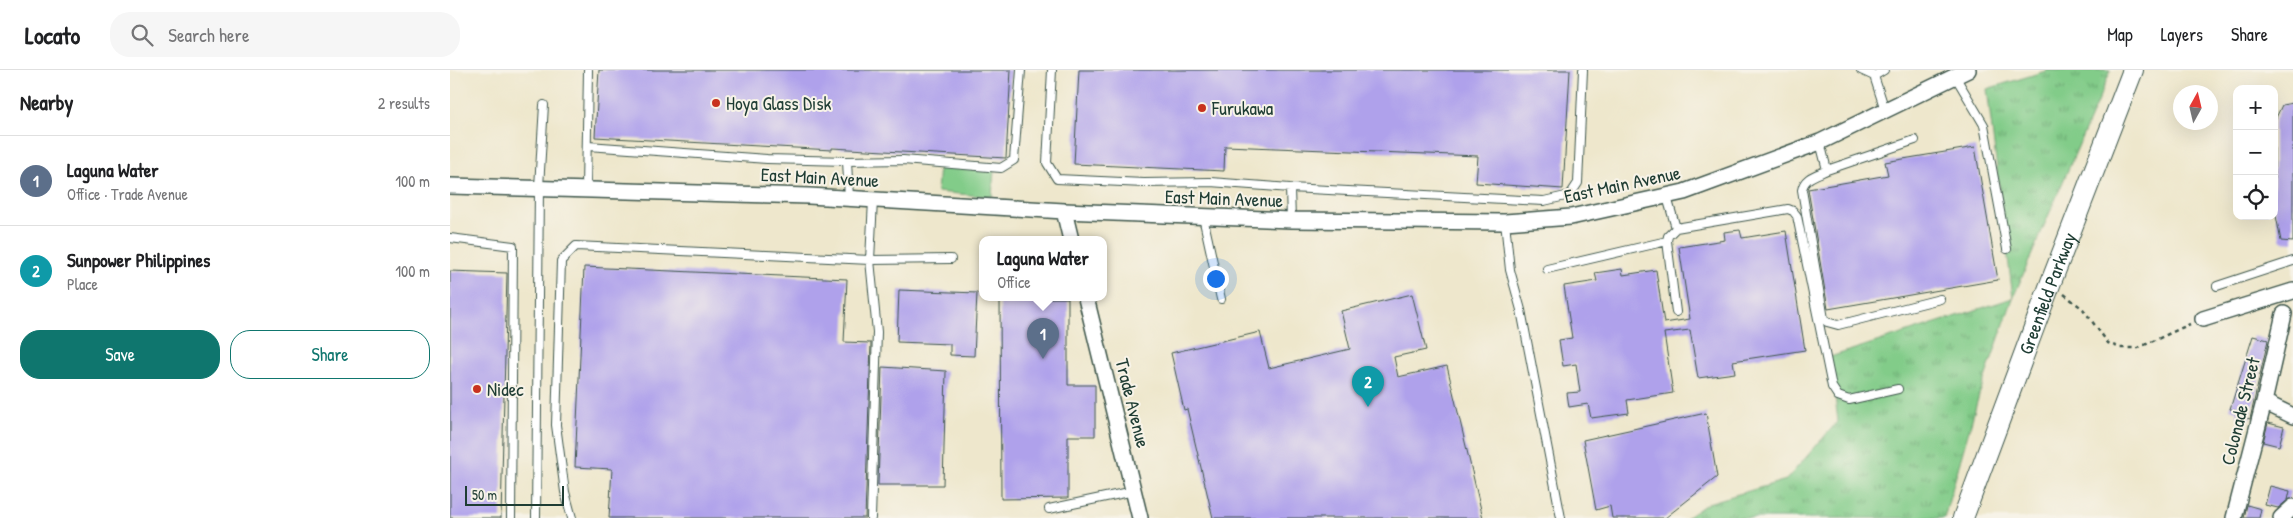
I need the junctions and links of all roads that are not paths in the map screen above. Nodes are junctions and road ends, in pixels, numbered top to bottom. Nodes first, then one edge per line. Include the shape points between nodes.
1 (588, 70) edge
2 (1021, 70) edge
3 (1052, 70) edge
4 (1582, 70) edge
5 (1861, 70) edge
6 (1884, 70) edge
7 (2133, 70) edge
8 (1961, 73) edge
9 (1874, 76) junction
10 (544, 106) dead end
11 (1885, 110) junction
12 (1915, 140) dead end
13 (1820, 142) junction
14 (588, 146) junction
15 (847, 161) junction
16 (1828, 170) junction
17 (450, 186) edge
18 (540, 188) junction
19 (1290, 188) junction
20 (586, 189) junction
21 (1667, 197) junction
22 (849, 198) junction
23 (872, 200) junction
24 (1064, 211) junction
25 (1203, 217) junction
26 (1290, 220) junction
27 (1505, 222) junction
28 (1676, 228) junction
29 (1070, 236) edge
30 (450, 238) edge
31 (1667, 241) junction
32 (2007, 250) dead end
33 (951, 259) dead end
34 (870, 260) junction
35 (2293, 261) edge
36 (1547, 269) dead end
37 (2217, 286) dead end
38 (2293, 291) edge
39 (1221, 299) dead end
40 (1940, 299) dead end
41 (1087, 301) edge
42 (1676, 312) dead end
43 (2284, 314) dead end
44 (2203, 319) road end
45 (1898, 389) dead end
46 (2264, 402) junction
47 (2293, 416) edge
48 (1134, 491) junction
49 (2293, 507) edge
50 (1050, 510) dead end
51 (511, 518) edge
52 (536, 518) edge
53 (572, 518) edge
54 (870, 518) edge
55 (1140, 518) edge
56 (1560, 518) edge
57 (1963, 518) edge
58 (2234, 518) edge
59 (2281, 518) edge

1 - 14 lane
2 - 15 lane via 1014,160 1001,168 903,160
3 - 19 lane via 1047,163 1057,179 1210,182
4 - 19 lane via 1578,183 1570,195 1544,201
5 - 9 lane
6 - 9 lane
7 - 57 main road, Greenfield Parkway
8 - 11 street, East Main Avenue
8 - 32 lane via 1984,125
9 - 11 lane
10 - 18 lane
11 - 13 street, East Main Avenue
12 - 16 lane
13 - 16 lane
13 - 21 street, East Main Avenue
14 - 15 lane via 767,159
14 - 20 lane
15 - 22 lane
16 - 40 lane via 1807,179 1802,190 1824,319 1838,325
17 - 18 street, East Main Avenue
18 - 20 street, East Main Avenue
18 - 52 lane
19 - 26 lane
20 - 22 street, East Main Avenue
21 - 27 street, East Main Avenue via 1571,217
21 - 28 lane
22 - 23 street, East Main Avenue
23 - 24 street, East Main Avenue
23 - 34 lane
24 - 25 street, East Main Avenue
24 - 29 street
25 - 26 street, East Main Avenue
25 - 39 lane
26 - 27 street, East Main Avenue
27 - 56 lane via 1510,270 1522,310
28 - 31 lane
28 - 45 lane via 1788,209 1793,211 1797,216 1832,387 1838,396 1849,400
30 - 51 lane via 513,246
31 - 36 lane
31 - 42 lane
33 - 34 lane
34 - 53 lane via 576,246 561,261 556,425
34 - 54 lane via 877,332
35 - 37 lane
38 - 44 street
41 - 48 street, Trade Avenue
43 - 46 street, Colonade Street
46 - 47 street
46 - 58 street, Colonade Street
48 - 50 lane
48 - 55 street, Trade Avenue
49 - 59 street

